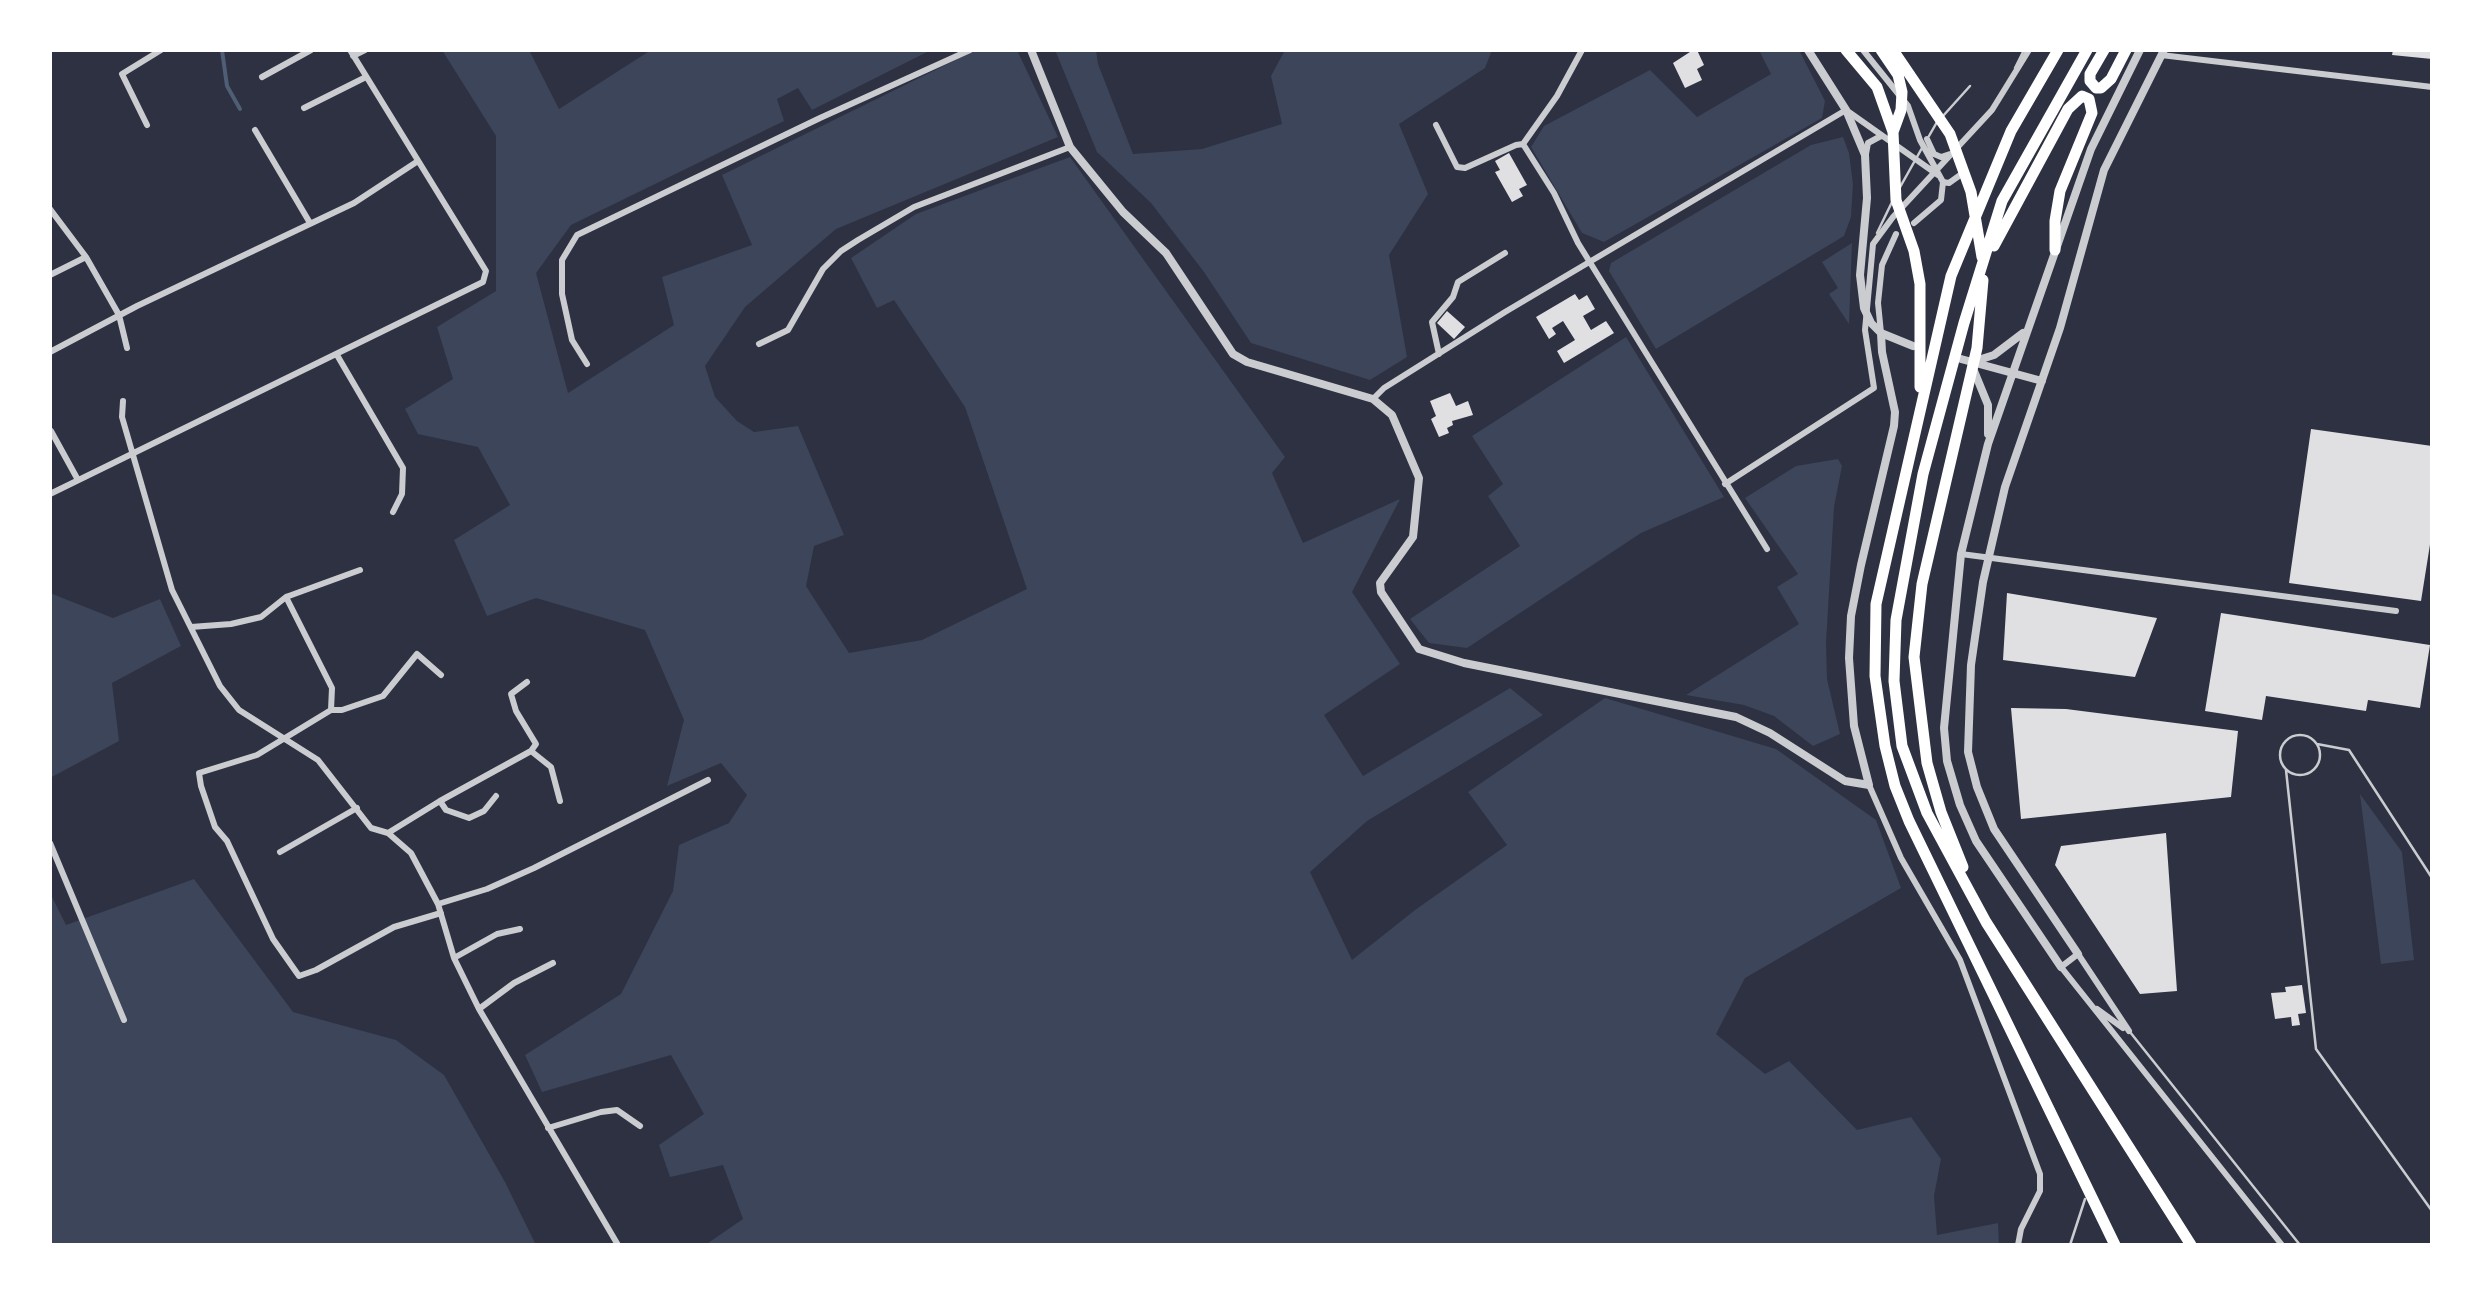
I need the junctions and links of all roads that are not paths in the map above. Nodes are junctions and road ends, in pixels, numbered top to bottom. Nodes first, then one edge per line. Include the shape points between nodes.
1 (161, 50) edge
2 (311, 50) edge
3 (365, 50) edge
4 (970, 50) edge
5 (1031, 50) edge
6 (1582, 50) edge
7 (1808, 50) edge
8 (1846, 50) edge
9 (1863, 50) edge
10 (1880, 50) edge
11 (1892, 50) edge
12 (2026, 50) edge
13 (2058, 50) edge
14 (2090, 50) edge
15 (2104, 50) edge
16 (2126, 50) edge
17 (2140, 50) edge
18 (2162, 52) edge
19 (351, 53) edge
20 (262, 77) dead end
21 (366, 77) junction
22 (1970, 86) dead end
23 (2004, 86) dead end
24 (2432, 87) edge
25 (304, 108) dead end
26 (1846, 110) junction
27 (1436, 124) dead end
28 (148, 125) dead end
29 (255, 130) dead end
30 (1887, 134) junction
31 (1927, 139) junction
32 (1523, 144) junction
33 (1070, 147) junction
34 (1952, 154) junction
35 (1866, 156) junction
36 (418, 161) junction
37 (1967, 169) dead end
38 (1940, 178) junction
39 (50, 209) edge
40 (1914, 222) dead end
41 (310, 223) junction
42 (1896, 234) dead end
43 (1873, 244) junction
44 (1863, 249) junction
45 (2055, 250) junction
46 (1504, 252) dead end
47 (86, 256) junction
48 (1591, 262) junction
49 (1882, 265) junction
50 (50, 275) edge
51 (1979, 276) junction
52 (119, 315) junction
53 (2026, 330) junction
54 (1882, 334) junction
55 (760, 344) dead end
56 (1913, 346) dead end
57 (127, 348) dead end
58 (50, 352) edge
59 (1439, 354) junction
60 (336, 355) junction
61 (1966, 360) junction
62 (587, 364) dead end
63 (2012, 372) junction
64 (2042, 381) junction
65 (1372, 399) junction
66 (123, 401) dead end
67 (1920, 401) junction
68 (52, 431) edge
69 (1988, 444) junction
70 (133, 453) junction
71 (78, 480) junction
72 (1724, 484) junction
73 (50, 494) edge
74 (393, 512) dead end
75 (1767, 549) dead end
76 (1961, 554) junction
77 (1989, 558) junction
78 (360, 570) dead end
79 (286, 597) junction
80 (2396, 611) dead end
81 (191, 627) junction
82 (441, 675) dead end
83 (527, 682) dead end
84 (331, 710) junction
85 (284, 739) junction
86 (2317, 744) junction
87 (531, 751) junction
88 (2286, 770) junction
89 (708, 780) dead end
90 (1870, 785) junction
91 (496, 796) dead end
92 (440, 801) junction
93 (560, 801) dead end
94 (357, 808) junction
95 (388, 833) junction
96 (50, 842) edge
97 (280, 852) dead end
98 (2432, 878) edge
99 (438, 904) junction
100 (441, 913) junction
101 (1986, 922) junction
102 (520, 929) dead end
103 (2078, 954) junction
104 (454, 958) junction
105 (553, 963) dead end
106 (2061, 967) junction
107 (2081, 994) junction
108 (2108, 999) junction
109 (479, 1009) junction
110 (124, 1020) dead end
111 (2115, 1021) junction
112 (2129, 1031) junction
113 (2122, 1047) junction
114 (640, 1126) dead end
115 (548, 1128) junction
116 (2088, 1191) junction
117 (2432, 1211) edge
118 (618, 1245) edge
119 (2018, 1245) edge
120 (2070, 1245) edge
121 (2115, 1245) edge
122 (2191, 1245) edge
123 (2282, 1245) edge
124 (2300, 1245) edge

1 - 28 street via 122,74
2 - 20 street
3 - 19 street
4 - 62 street via 577,235 562,260 562,294 572,340
5 - 33 street
6 - 32 street
7 - 26 street
8 - 30 highway via 1878,87
9 - 38 street via 1908,106
10 - 30 highway via 1902,92 1901,110
11 - 101 highway via 1950,134 1980,228 1977,348 1938,506 1914,658 1927,763
12 - 23 lane
12 - 34 street via 1992,110
13 - 67 highway via 2011,131 1951,276
14 - 51 highway via 2002,201
15 - 16 highway via 2090,74 2096,88 2112,79
17 - 45 street via 2091,150
18 - 24 street
18 - 64 street via 2104,170
19 - 21 street
21 - 25 street
21 - 36 street
22 - 31 lane
26 - 30 street
26 - 35 street
26 - 48 street
27 - 32 street via 1457,168
29 - 41 street
30 - 35 street via 1868,142
30 - 38 street
30 - 67 highway via 1896,200 1914,251
31 - 34 street via 1934,154
31 - 43 lane
32 - 48 street
33 - 55 street via 939,196 840,251 788,330
33 - 65 street via 1166,254 1234,354
34 - 43 street
35 - 44 street
36 - 41 street
36 - 60 street via 486,270 483,282
37 - 38 street via 1956,180
38 - 40 street via 1941,200
39 - 47 street
41 - 52 street
42 - 49 street
43 - 72 street via 1865,330 1874,388
44 - 49 street
44 - 54 street via 1862,298
45 - 51 highway via 2060,191 2092,113 2082,96 2068,109
45 - 53 street
46 - 59 street via 1458,282 1432,322
47 - 50 street
47 - 52 street
48 - 59 street
48 - 72 street
49 - 54 street
51 - 101 highway via 1923,474 1896,620 1894,681 1912,780
52 - 57 street
52 - 58 street
53 - 61 street via 1994,355
53 - 63 street
54 - 56 street
54 - 90 street via 1894,426 1860,565 1849,658 1854,726
59 - 65 street
60 - 70 street
60 - 74 street via 403,468
61 - 63 street
61 - 69 street via 1988,405
63 - 64 street
63 - 69 street
64 - 77 street via 2005,487
65 - 90 street via 1392,415 1419,478 1412,537 1380,583 1420,649 1736,717 1836,776
66 - 70 street
67 - 116 highway via 1876,604 1875,676 1885,746 1910,821
68 - 71 street
69 - 76 street
70 - 71 street
70 - 81 street via 172,590
71 - 73 street
72 - 75 street
76 - 77 street
76 - 106 street via 1944,728 1948,760 1976,841
77 - 80 street
77 - 103 street via 1971,665 1968,752 1994,829
78 - 79 street
79 - 81 street via 261,617
79 - 84 street via 332,688
81 - 85 street via 239,710
82 - 84 street via 417,654 383,696
83 - 87 street via 512,694 534,737
84 - 85 street
85 - 94 street via 318,760
85 - 100 street via 199,773 215,827 298,976 394,927
86 - 88 lane via 2320,756 2310,772
86 - 88 lane via 2306,736 2287,740 2280,751
86 - 98 lane via 2342,746 2354,756
87 - 92 street
87 - 93 street via 551,767
88 - 117 lane via 2316,1049
89 - 99 street via 534,868
90 - 119 street via 1901,858 1960,960 2040,1174 2040,1191
91 - 92 street via 468,818
92 - 95 street
94 - 95 street via 372,828
94 - 97 street
95 - 99 street via 411,853
96 - 110 street
99 - 100 street
100 - 104 street
101 - 122 highway
102 - 104 street
103 - 106 street
103 - 108 street
104 - 109 street
105 - 109 street
106 - 107 street
107 - 111 street
107 - 113 street
108 - 111 street
108 - 112 street
109 - 115 street
111 - 112 street
111 - 113 street
112 - 124 lane
113 - 123 street
114 - 115 street via 617,1110
115 - 118 street
116 - 120 lane
116 - 121 highway

